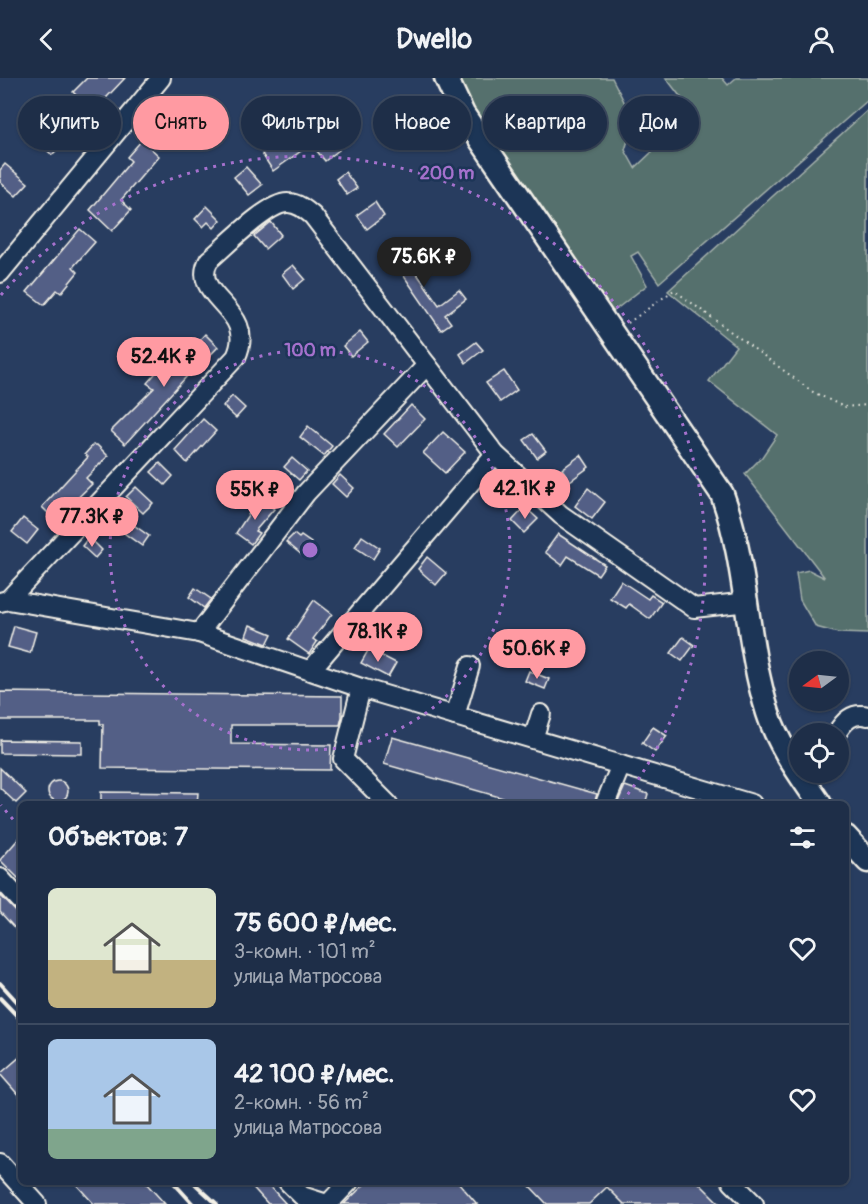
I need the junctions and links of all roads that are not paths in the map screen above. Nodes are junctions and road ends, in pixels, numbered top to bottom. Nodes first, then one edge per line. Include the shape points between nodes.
1 (161, 78) edge
2 (446, 78) edge
3 (0, 273) edge
4 (426, 365) junction
5 (495, 454) junction
6 (4, 601) edge
7 (748, 602) junction
8 (199, 633) junction
9 (470, 666) dead end
10 (309, 671) junction
11 (361, 688) junction
12 (541, 714) dead end
13 (455, 716) junction
14 (868, 716) edge
15 (845, 723) edge
16 (533, 739) junction
17 (789, 751) edge
18 (621, 765) junction
19 (808, 783) edge
20 (385, 801) edge
21 (606, 801) edge
22 (742, 801) edge
23 (818, 801) edge
24 (849, 840) edge
25 (868, 861) edge
26 (0, 878) edge
27 (18, 898) edge
28 (0, 1163) edge
29 (18, 1183) edge
30 (20, 1185) edge
31 (291, 1185) edge
32 (346, 1185) edge
33 (735, 1185) edge
34 (37, 1204) edge
35 (328, 1204) edge
36 (754, 1204) edge

1 - 3 street
2 - 7 main road via 462,114 722,494 735,530
4 - 5 street
4 - 6 street via 313,216 294,203 275,206 209,260 204,272 209,288 242,331 243,342 236,357
4 - 8 street via 306,493
5 - 7 street via 561,515 694,608
5 - 10 street
6 - 8 street
7 - 17 main road via 768,715
8 - 10 street
9 - 13 street
10 - 11 street
11 - 13 street
11 - 20 street via 344,759
12 - 16 street
13 - 16 street
14 - 15 street via 851,716
16 - 18 street
18 - 21 street
18 - 22 street
19 - 23 main road
24 - 25 main road
26 - 27 street
28 - 29 street
30 - 34 street
31 - 35 street via 302,1196
32 - 35 street
33 - 36 street

